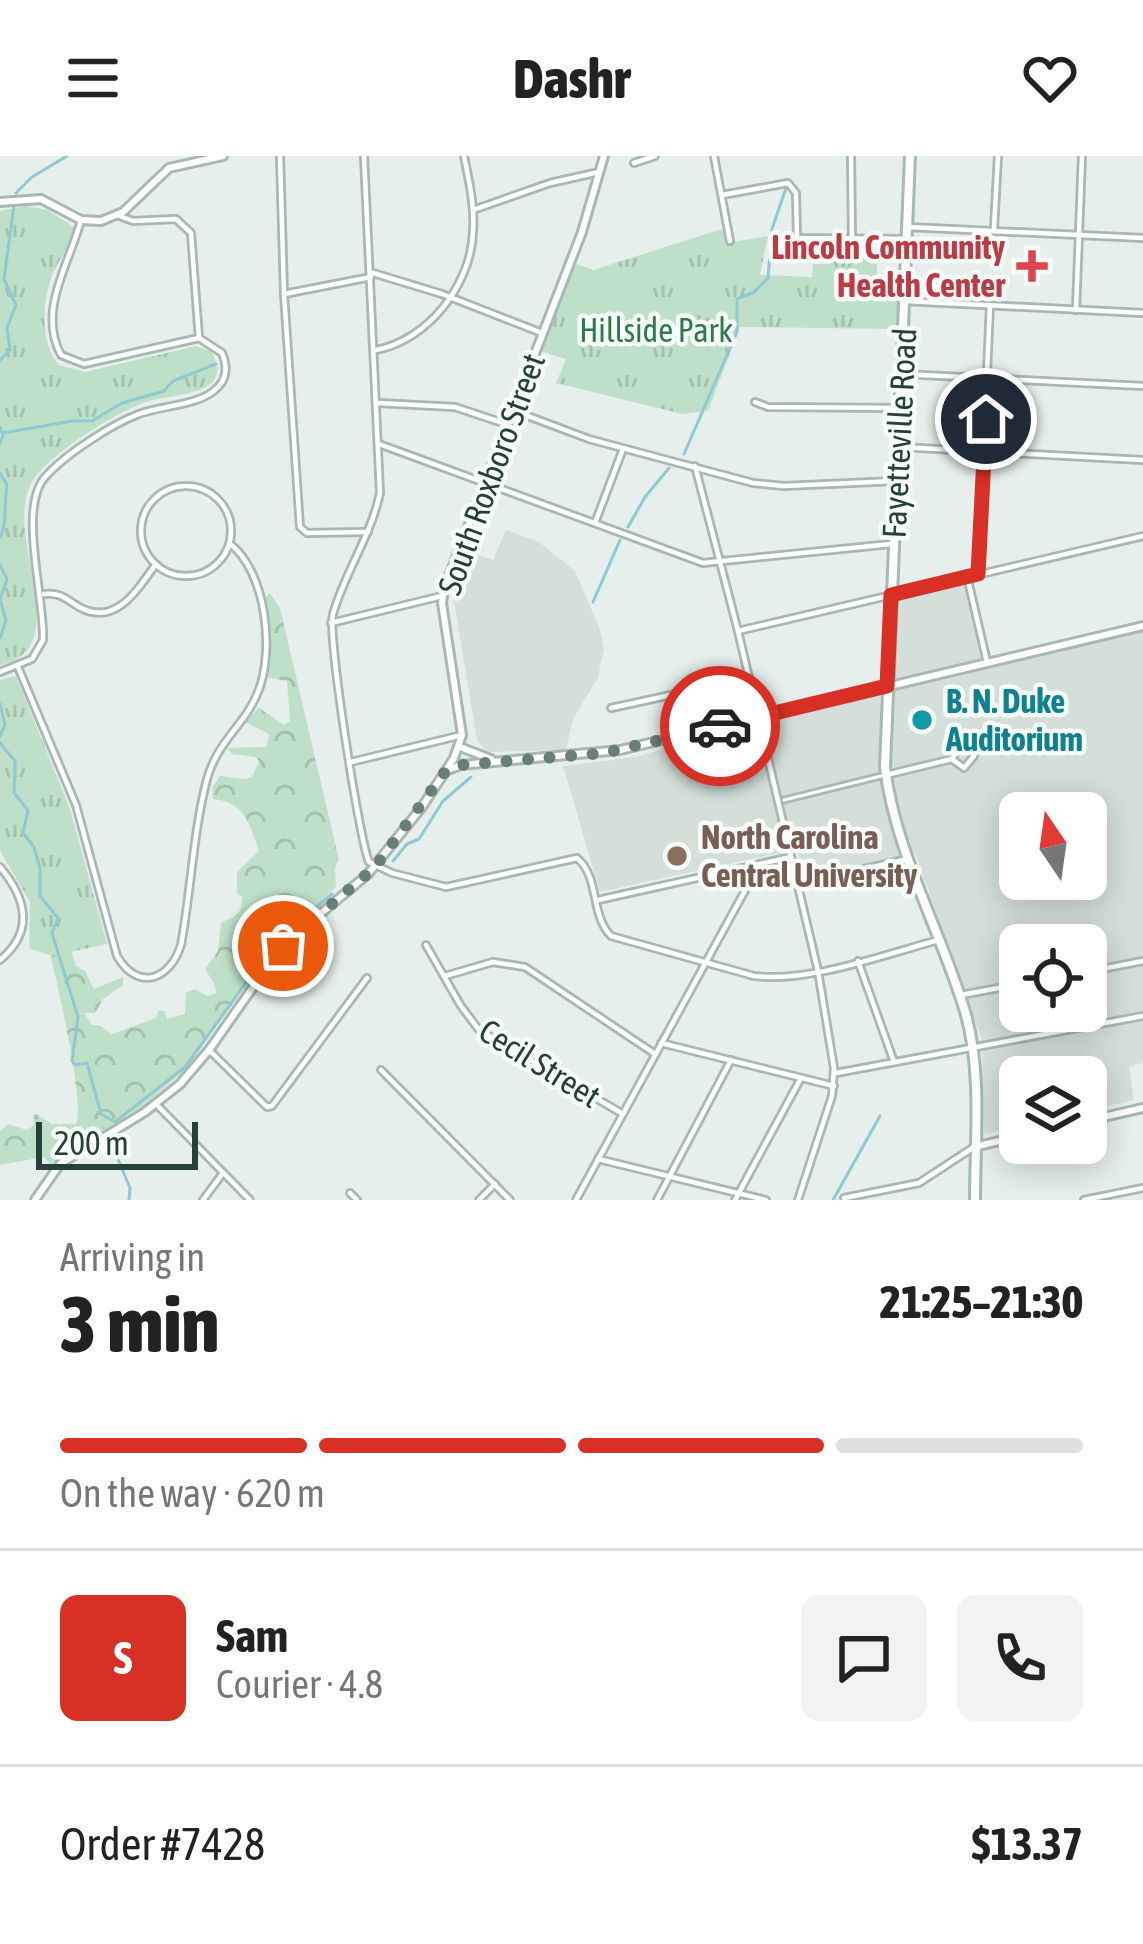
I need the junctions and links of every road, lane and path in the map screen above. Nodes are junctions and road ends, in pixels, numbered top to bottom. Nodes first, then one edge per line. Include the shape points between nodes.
1 (223, 156) edge
2 (280, 156) edge
3 (364, 156) edge
4 (464, 156) edge
5 (604, 156) edge
6 (655, 156) edge
7 (714, 156) edge
8 (851, 156) edge
9 (910, 156) edge
10 (998, 156) edge
11 (1082, 156) edge
12 (634, 163) dead end
13 (601, 172) junction
14 (722, 195) junction
15 (0, 202) edge
16 (473, 210) junction
17 (117, 215) junction
18 (82, 220) junction
19 (908, 227) junction
20 (994, 231) junction
21 (1079, 235) junction
22 (786, 238) dead end
23 (796, 238) junction
24 (852, 238) junction
25 (1143, 238) edge
26 (908, 239) junction
27 (730, 241) dead end
28 (371, 275) junction
29 (284, 294) junction
30 (450, 297) junction
31 (905, 301) junction
32 (990, 305) junction
33 (1076, 310) junction
34 (1143, 313) edge
35 (542, 333) junction
36 (199, 338) junction
37 (375, 350) junction
38 (902, 374) junction
39 (988, 378) junction
40 (1143, 386) edge
41 (755, 402) dead end
42 (378, 403) junction
43 (900, 408) junction
44 (512, 410) junction
45 (506, 424) junction
46 (380, 444) junction
47 (898, 447) junction
48 (623, 448) junction
49 (984, 452) junction
50 (1143, 460) edge
51 (694, 466) junction
52 (484, 481) junction
53 (897, 482) junction
54 (595, 523) junction
55 (368, 532) junction
56 (1143, 536) edge
57 (230, 544) junction
58 (894, 544) junction
59 (719, 562) junction
60 (155, 564) junction
61 (978, 574) junction
62 (967, 576) junction
63 (41, 595) junction
64 (891, 595) junction
65 (442, 596) junction
66 (331, 623) junction
67 (1143, 626) edge
68 (738, 631) junction
69 (987, 662) junction
70 (18, 667) junction
71 (0, 672) edge
72 (749, 678) junction
73 (887, 686) junction
74 (610, 708) dead end
75 (758, 716) junction
76 (462, 735) junction
77 (458, 750) junction
78 (952, 759) dead end
79 (507, 760) junction
80 (351, 762) junction
81 (476, 763) junction
82 (445, 772) junction
83 (886, 775) junction
84 (784, 800) dead end
85 (791, 857) junction
86 (910, 859) junction
87 (759, 865) junction
88 (0, 867) edge
89 (375, 867) junction
90 (798, 884) junction
91 (595, 901) junction
92 (939, 940) junction
93 (426, 945) dead end
94 (0, 960) edge
95 (858, 961) junction
96 (1143, 961) edge
97 (705, 964) junction
98 (1107, 968) edge
99 (818, 970) junction
100 (445, 976) junction
101 (367, 979) dead end
102 (999, 988) edge
103 (959, 995) junction
104 (1143, 1016) edge
105 (662, 1042) junction
106 (972, 1049) junction
107 (209, 1050) junction
108 (655, 1054) junction
109 (731, 1060) junction
110 (893, 1062) junction
111 (381, 1070) dead end
112 (834, 1073) junction
113 (801, 1078) junction
114 (834, 1086) junction
115 (156, 1104) junction
116 (1143, 1108) edge
117 (623, 1114) junction
118 (1107, 1116) edge
119 (999, 1141) edge
120 (974, 1147) junction
121 (598, 1159) junction
122 (223, 1173) junction
123 (670, 1176) junction
124 (495, 1184) junction
125 (1143, 1188) edge
126 (350, 1193) dead end
127 (737, 1197) edge
128 (844, 1198) edge
129 (35, 1200) edge
130 (203, 1200) edge
131 (250, 1200) edge
132 (357, 1200) edge
133 (478, 1200) edge
134 (511, 1200) edge
135 (576, 1200) edge
136 (657, 1200) edge
137 (766, 1200) edge
138 (798, 1200) edge
139 (975, 1200) edge
140 (1084, 1200) edge

1 - 17 street via 169,168
2 - 29 street
3 - 28 street
4 - 16 street
5 - 13 street, South Roxboro Street
6 - 12 street
7 - 14 street
8 - 24 street
9 - 19 main road, Fayetteville Road
10 - 20 street
11 - 21 street
13 - 16 street
13 - 35 street, South Roxboro Street
14 - 23 street via 790,185
14 - 27 street
15 - 18 street via 41,199
16 - 30 street via 469,259
17 - 18 street
17 - 36 street via 170,218 191,233
18 - 36 street via 55,292 61,355 84,364
19 - 20 street
19 - 26 main road, Fayetteville Road
20 - 21 street
21 - 25 street
21 - 33 street
22 - 23 street
23 - 24 street
24 - 26 street
26 - 31 main road, Fayetteville Road
28 - 29 street
28 - 30 street
28 - 37 street
29 - 55 street via 300,526 307,533
30 - 35 street
30 - 37 street via 422,329
31 - 32 street
31 - 38 main road, Fayetteville Road
32 - 33 street
32 - 39 street
33 - 34 street
35 - 44 street, South Roxboro Street
36 - 63 street via 225,357 218,387 120,422 37,488
37 - 42 street
38 - 39 street
38 - 43 main road, Fayetteville Road
39 - 40 street
39 - 49 street
41 - 43 street
42 - 45 street via 455,407
42 - 46 street
43 - 47 main road, Fayetteville Road
44 - 45 street, South Roxboro Street
44 - 48 street
45 - 52 street, South Roxboro Street
46 - 52 street
46 - 55 street via 380,493
47 - 49 street
47 - 53 main road, Fayetteville Road
48 - 51 street
48 - 54 street
49 - 50 street
49 - 61 street
51 - 53 street via 772,485
51 - 59 street
52 - 54 street
52 - 65 street, South Roxboro Street
53 - 58 main road, Fayetteville Road
54 - 59 street via 697,562
55 - 66 street
56 - 61 street
57 - 60 street via 216,565 197,574
57 - 60 street via 230,519 217,498 173,488 155,497 142,521
57 - 70 street via 245,559 260,600 262,682 210,771 181,945 166,973 138,977 117,956 76,805
58 - 59 street
58 - 64 main road, Fayetteville Road
59 - 68 street
60 - 63 street via 113,610
61 - 62 street
62 - 64 street
62 - 69 street
63 - 70 street via 40,648
64 - 68 street
64 - 73 main road, Fayetteville Road
65 - 66 street
65 - 76 street, South Roxboro Street
66 - 80 street
67 - 69 street
68 - 72 street
69 - 73 street
70 - 71 street
72 - 74 street
72 - 75 street
73 - 75 street
73 - 83 main road, Fayetteville Road
75 - 79 street via 604,753
75 - 85 street
76 - 77 street, South Roxboro Street
76 - 80 street
77 - 79 street
77 - 81 street
77 - 82 street, South Roxboro Street
78 - 83 street
79 - 81 street
80 - 89 street via 365,852
81 - 82 street
82 - 89 street, South Roxboro Street
83 - 84 street
83 - 86 main road, Fayetteville Road
85 - 87 street
85 - 90 street
86 - 90 street
86 - 92 main road, Fayetteville Road
87 - 90 street
87 - 91 street
87 - 97 street
88 - 94 street via 25,910 20,938
89 - 91 street via 446,887 572,858 584,864
89 - 107 street, South Roxboro Street via 283,946
90 - 99 street
91 - 97 street via 603,928 616,939
92 - 95 street
92 - 103 main road, Fayetteville Road
93 - 100 street, Cecil Street
95 - 99 street
95 - 110 street
96 - 98 street
97 - 99 street via 765,978
97 - 105 street
99 - 112 street
100 - 108 street via 493,962 525,967
100 - 117 street, Cecil Street via 488,1037
101 - 107 street via 272,1106
102 - 103 street
103 - 106 main road, Fayetteville Road
104 - 106 street
105 - 108 street
105 - 109 street
106 - 110 street
106 - 120 main road, Fayetteville Road
107 - 115 street, South Roxboro Street
108 - 117 street
109 - 113 street
109 - 123 street
110 - 112 street
111 - 124 street
112 - 114 street
113 - 114 street
113 - 127 street
114 - 138 street
115 - 122 street
115 - 129 street, South Roxboro Street via 60,1164
116 - 118 street
117 - 121 street
119 - 120 street
120 - 128 street via 919,1183
120 - 139 main road, Fayetteville Road
121 - 123 street, Cecil Street
121 - 135 street
122 - 130 street
122 - 131 street
123 - 127 street, Cecil Street
123 - 136 street
124 - 133 street
124 - 134 street
125 - 140 street
126 - 132 street
127 - 137 street, Cecil Street

